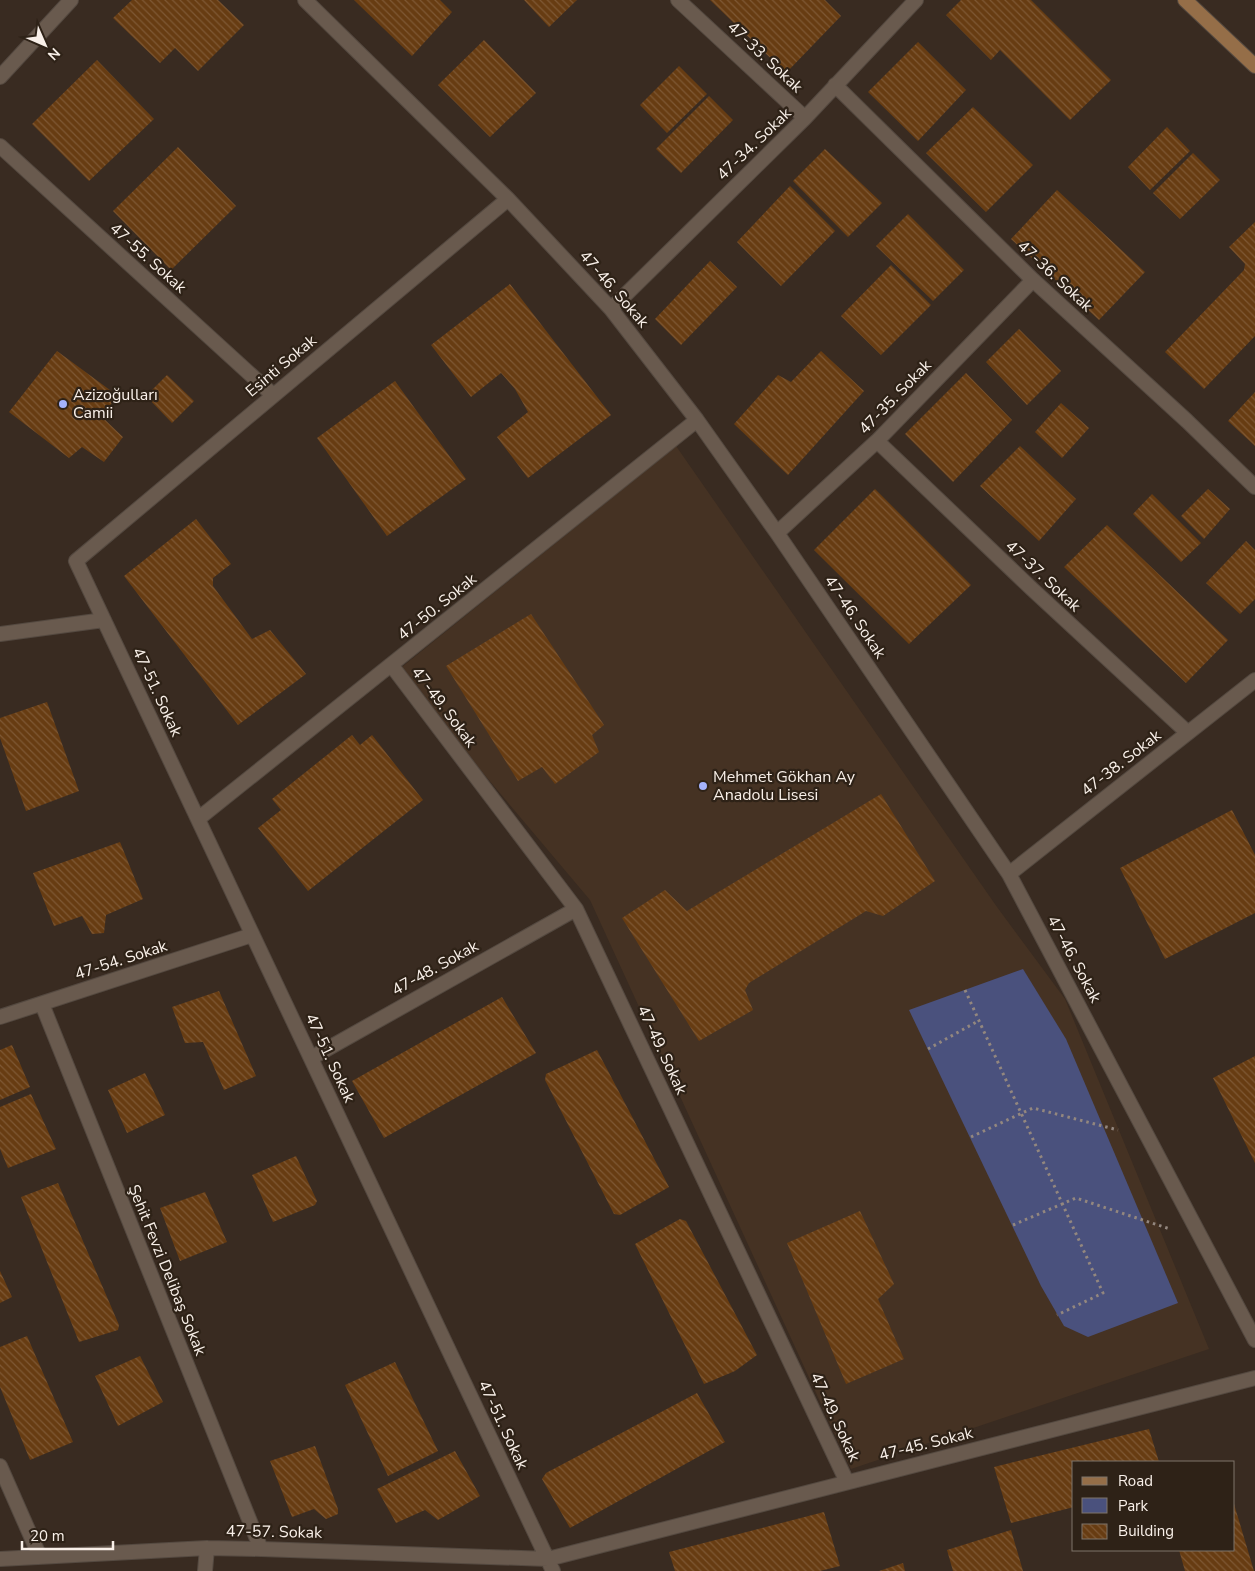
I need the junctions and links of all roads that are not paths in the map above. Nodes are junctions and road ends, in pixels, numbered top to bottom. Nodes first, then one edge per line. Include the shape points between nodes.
1 (71, 0) edge
2 (305, 0) edge
3 (678, 0) edge
4 (916, 0) edge
5 (1185, 0) edge
6 (1255, 66) edge
7 (0, 77) edge
8 (835, 85) junction
9 (805, 118) junction
10 (0, 146) edge
11 (508, 199) junction
12 (1033, 280) junction
13 (611, 309) junction
14 (273, 395) junction
15 (697, 420) junction
16 (877, 441) junction
17 (1255, 487) edge
18 (777, 533) junction
19 (76, 561) joint
20 (104, 620) junction
21 (0, 634) edge
22 (392, 666) junction
23 (1255, 680) edge
24 (1188, 733) junction
25 (198, 820) junction
26 (1008, 874) junction
27 (576, 909) junction
28 (252, 935) junction
29 (42, 1004) junction
30 (0, 1017) edge
31 (311, 1058) junction
32 (1255, 1340) edge
33 (1255, 1378) edge
34 (0, 1466) edge
35 (847, 1482) junction
36 (207, 1548) junction
37 (261, 1548) junction
38 (40, 1557) junction
39 (0, 1559) edge
40 (550, 1565) edge
41 (205, 1571) edge

1 - 7 street
2 - 11 street, 47-46. Sokak
3 - 9 street, 47-33. Sokak
4 - 8 street, 47-34. Sokak
5 - 6 main road
8 - 9 street, 47-34. Sokak
8 - 12 street, 47-36. Sokak
9 - 13 street, 47-34. Sokak
10 - 14 street, 47-55. Sokak
11 - 13 street, 47-46. Sokak
11 - 14 street, Esinti Sokak
12 - 16 street, 47-35. Sokak
12 - 17 street, 47-36. Sokak via 1188,421
13 - 15 street, 47-46. Sokak
14 - 19 street, Esinti Sokak
15 - 18 street, 47-46. Sokak
15 - 22 street, 47-50. Sokak
16 - 18 street, 47-35. Sokak
16 - 24 street, 47-37. Sokak
18 - 26 street, 47-46. Sokak
19 - 20 street, 47-51. Sokak
20 - 21 street
20 - 25 street, 47-51. Sokak
22 - 25 street, 47-50. Sokak
22 - 27 street, 47-49. Sokak
23 - 24 street, 47-38. Sokak
24 - 26 street, 47-38. Sokak
25 - 28 street, 47-51. Sokak
26 - 32 street, 47-46. Sokak
27 - 31 street, 47-48. Sokak
27 - 35 street, 47-49. Sokak
28 - 29 street, 47-54. Sokak
28 - 31 street, 47-51. Sokak
29 - 30 street, 47-54. Sokak
29 - 37 street, Şehit Fevzi Delibaş Sokak
31 - 40 street, 47-51. Sokak
33 - 35 street, 47-45. Sokak
34 - 38 street
35 - 40 street, 47-45. Sokak
36 - 37 street, 47-57. Sokak
36 - 38 street, 47-57. Sokak
36 - 41 street
37 - 40 street, 47-57. Sokak
38 - 39 street, 47-57. Sokak

